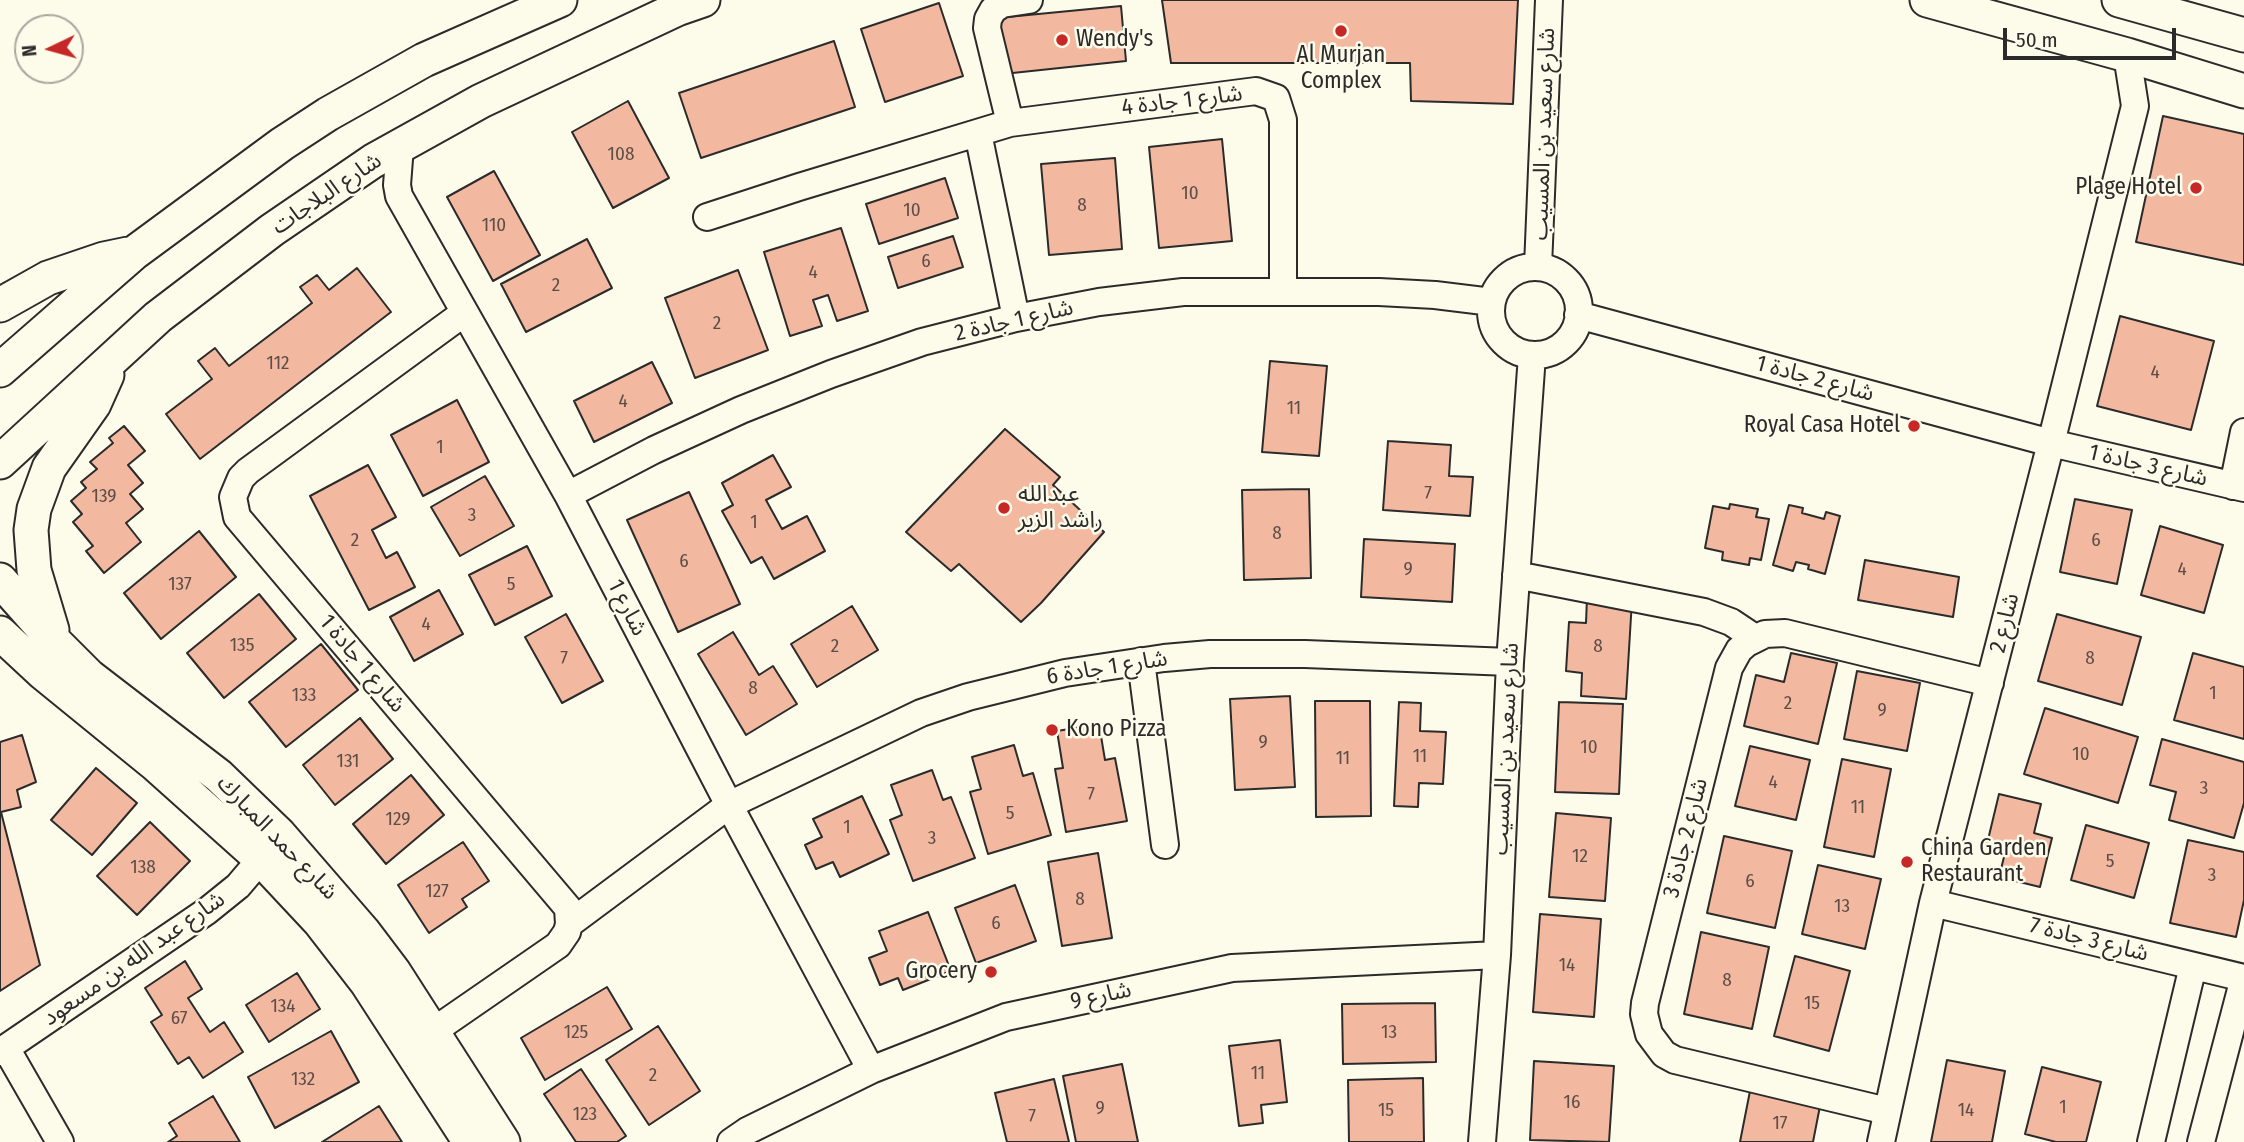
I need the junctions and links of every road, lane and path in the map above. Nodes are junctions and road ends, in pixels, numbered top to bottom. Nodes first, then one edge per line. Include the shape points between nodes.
1 (561, 0) edge
2 (703, 0) edge
3 (1029, 0) edge
4 (1549, 0) edge
5 (1927, 0) edge
6 (2119, 0) edge
7 (534, 8) edge
8 (2244, 35) edge
9 (2127, 55) junction
10 (2167, 67) junction
11 (2244, 91) edge
12 (2135, 106) junction
13 (1010, 123) junction
14 (978, 133) junction
15 (400, 146) junction
16 (707, 217) dead end
17 (134, 253) junction
18 (1538, 267) junction
19 (1283, 292) junction
20 (1492, 302) junction
21 (0, 305) edge
22 (464, 313) junction
23 (1578, 315) junction
24 (1016, 318) junction
25 (1532, 355) junction
26 (113, 360) junction
27 (0, 370) edge
28 (2244, 432) edge
29 (2052, 443) junction
30 (0, 462) edge
31 (2239, 487) edge
32 (568, 495) junction
33 (1516, 575) junction
34 (0, 580) edge
35 (0, 633) edge
36 (1755, 638) junction
37 (55, 642) junction
38 (0, 658) edge
39 (1141, 661) junction
40 (1510, 662) junction
41 (43, 673) junction
42 (1990, 683) junction
43 (729, 805) junction
44 (1166, 845) dead end
45 (261, 859) junction
46 (1933, 903) junction
47 (569, 924) junction
48 (1497, 955) junction
49 (2193, 966) junction
50 (2244, 978) edge
51 (432, 1032) junction
52 (3, 1050) edge
53 (871, 1070) junction
54 (1887, 1111) junction
55 (60, 1142) edge
56 (470, 1142) edge
57 (503, 1142) edge
58 (731, 1142) edge
59 (1482, 1142) edge
60 (1881, 1142) edge
61 (2151, 1142) edge
62 (2201, 1142) edge

1 - 7 main road
2 - 15 main road, شارع البلاجات via 481,101
3 - 13 street via 1002,4 988,19
4 - 18 street, شارع سعيد بن المسيب
5 - 9 main road
6 - 8 main road
7 - 17 main road via 328,114
9 - 10 main road
9 - 12 street, شارع 2
10 - 11 main road
10 - 12 street, شارع 2
12 - 29 street, شارع 2
13 - 14 street, شارع 1 جادة 4
13 - 19 street, شارع 1 جادة 4 via 1256,91 1276,98 1283,120
14 - 16 street, شارع 1 جادة 4
14 - 24 street
15 - 22 street, شارع 1 via 399,196
15 - 26 main road, شارع البلاجات via 272,230 158,317
17 - 21 main road via 48,278
17 - 27 main road
18 - 20 street via 1514,272 1496,290
18 - 23 street via 1568,283
19 - 20 street, شارع 1 جادة 2 via 1402,293
19 - 24 street, شارع 1 جادة 2 via 1183,292
20 - 25 street via 1493,327 1500,338 1508,347
22 - 32 street, شارع 1
22 - 47 street, شارع 1 جادة 1 via 248,471 236,487 234,507 237,517 563,901
23 - 25 street via 1563,345
23 - 29 street, شارع 2 جادة 1
24 - 32 street, شارع 1 جادة 2 via 922,342 831,374 654,450
25 - 33 street, شارع سعيد بن المسيب
26 - 30 main road, شارع البلاجات
26 - 37 main road via 94,404 48,468 34,509 34,570
28 - 31 street
29 - 31 street, شارع 3 جادة 1
29 - 42 street, شارع 2
32 - 43 street, شارع 1
33 - 36 street via 1704,612
33 - 40 street, شارع سعيد بن المسيب
34 - 37 main road, شارع حمد المبارك
35 - 41 main road, شارع حمد المبارك
36 - 42 street via 1785,633
36 - 54 street, شارع 2 جادة 3 via 1739,650 1730,668 1645,1003 1645,1024 1655,1045 1675,1060
37 - 51 main road, شارع حمد المبارك via 124,705 219,776 279,834 363,931
38 - 41 main road
39 - 40 street, شارع 1 جادة 6 via 1269,653
39 - 43 street, شارع 1 جادة 6 via 1016,684 921,713
39 - 44 street
40 - 48 street, شارع سعيد بن المسيب
41 - 45 main road, شارع حمد المبارك
42 - 46 street, شارع 2
43 - 47 street, شارع 1 جادة 6
43 - 53 street, شارع 1
45 - 52 street, شارع عبد الله بن مسعود via 207,911
45 - 56 main road, شارع حمد المبارك via 319,921 367,983
46 - 49 street, شارع 3 جادة 7
46 - 54 street, شارع 2
47 - 51 street via 558,945
48 - 53 street, شارع 9 via 1232,968 1006,1017
48 - 59 street, شارع سعيد بن المسيب
49 - 50 street, شارع 3 جادة 7
49 - 61 street
50 - 62 street
51 - 57 main road, شارع حمد المبارك
52 - 55 street
53 - 58 street, شارع 9
54 - 60 street, شارع 2

